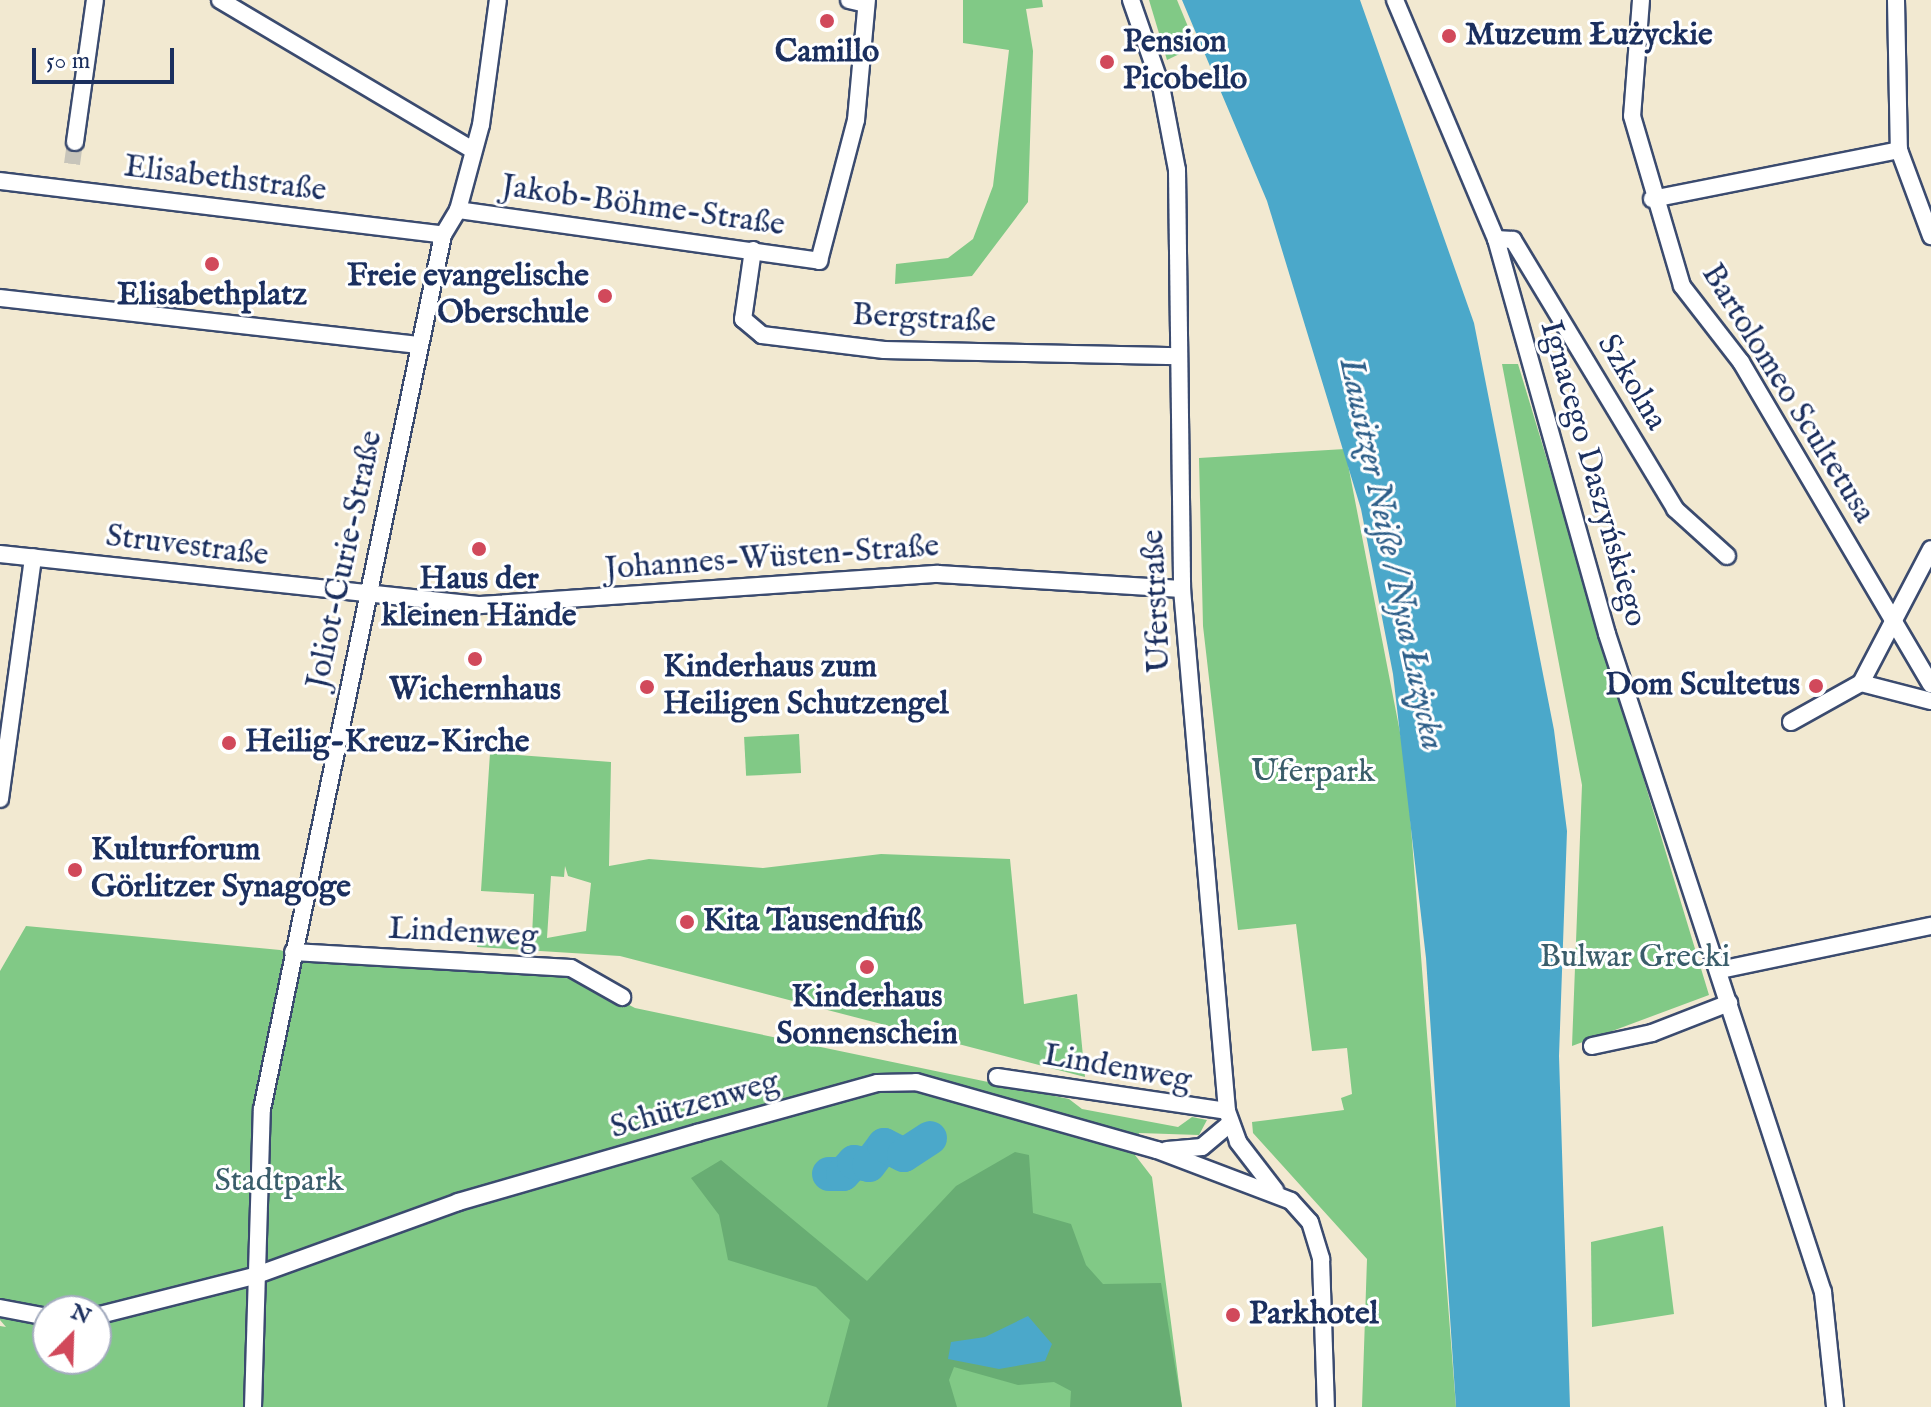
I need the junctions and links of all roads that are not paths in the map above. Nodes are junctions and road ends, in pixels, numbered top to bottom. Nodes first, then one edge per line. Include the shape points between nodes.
1 (95, 0) edge
2 (220, 0) edge
3 (498, 0) edge
4 (849, 0) edge
5 (1131, 0) edge
6 (1395, 0) edge
7 (1641, 0) edge
8 (1896, 0) edge
9 (866, 2) edge
10 (75, 142) tunnel mouth
11 (473, 150) junction
12 (1899, 150) junction
13 (0, 181) edge
14 (1652, 199) junction
15 (458, 210) junction
16 (443, 235) junction
17 (1931, 236) edge
18 (1496, 239) junction
19 (753, 250) junction
20 (0, 298) edge
21 (419, 345) junction
22 (1179, 356) junction
23 (1931, 549) edge
24 (0, 554) edge
25 (1727, 556) dead end
26 (33, 557) junction
27 (1182, 589) junction
28 (367, 597) junction
29 (1893, 621) junction
30 (1861, 683) junction
31 (1931, 684) edge
32 (1931, 701) edge
33 (1791, 722) dead end
34 (0, 799) edge
35 (1931, 926) edge
36 (293, 952) junction
37 (1720, 970) junction
38 (622, 997) dead end
39 (1729, 1003) junction
40 (1592, 1046) dead end
41 (997, 1077) dead end
42 (1228, 1118) junction
43 (1157, 1150) junction
44 (1275, 1190) junction
45 (254, 1276) junction
46 (0, 1308) edge
47 (112, 1312) edge
48 (32, 1314) edge
49 (253, 1407) edge
50 (1326, 1407) edge
51 (1835, 1407) edge

1 - 10 street
2 - 11 street via 287,46
3 - 11 street, Joliot-Curie-Straße
4 - 9 street
5 - 22 street, Uferstraße via 1161,86 1177,170
6 - 18 street, Ignacego Daszyńskiego
7 - 14 street, Bartolomeo Scultetusa via 1632,116
8 - 12 street
9 - 19 street, Jakob-Böhme-Straße via 856,120 819,261
11 - 15 street, Joliot-Curie-Straße
12 - 14 street
12 - 17 street
13 - 16 street, Elisabethstraße
14 - 29 street, Bartolomeo Scultetusa via 1682,286 1741,362
15 - 16 street, Joliot-Curie-Straße
15 - 19 street, Jakob-Böhme-Straße
16 - 21 street, Joliot-Curie-Straße
18 - 25 street, Szkolna via 1513,240 1675,509
18 - 37 street, Ignacego Daszyńskiego via 1607,634
19 - 22 street, Bergstraße via 743,319 762,335 884,350
20 - 21 street
21 - 28 street, Joliot-Curie-Straße
22 - 27 street, Uferstraße
23 - 29 street
24 - 26 street, Struvestraße
26 - 28 street, Struvestraße
26 - 34 street
27 - 28 street, Johannes-Wüsten-Straße via 938,574 513,605
27 - 42 street, Uferstraße
28 - 36 street, Joliot-Curie-Straße
29 - 30 street
29 - 31 street, Bartolomeo Scultetusa
30 - 32 street
30 - 33 street
35 - 37 street
36 - 38 street, Lindenweg via 571,968
36 - 45 street, Joliot-Curie-Straße via 262,1109
37 - 39 street, Ignacego Daszyńskiego
39 - 40 street via 1652,1033
39 - 51 street, Ignacego Daszyńskiego via 1823,1292
41 - 42 street, Lindenweg
42 - 43 street, Schützenweg via 1202,1147
42 - 44 street, Uferstraße
43 - 44 street, Schützenweg
43 - 45 street, Schützenweg via 941,1087 877,1083 458,1202
44 - 50 street via 1310,1222 1317,1240
45 - 47 street, Schützenweg
45 - 49 street, Joliot-Curie-Straße
46 - 48 street

